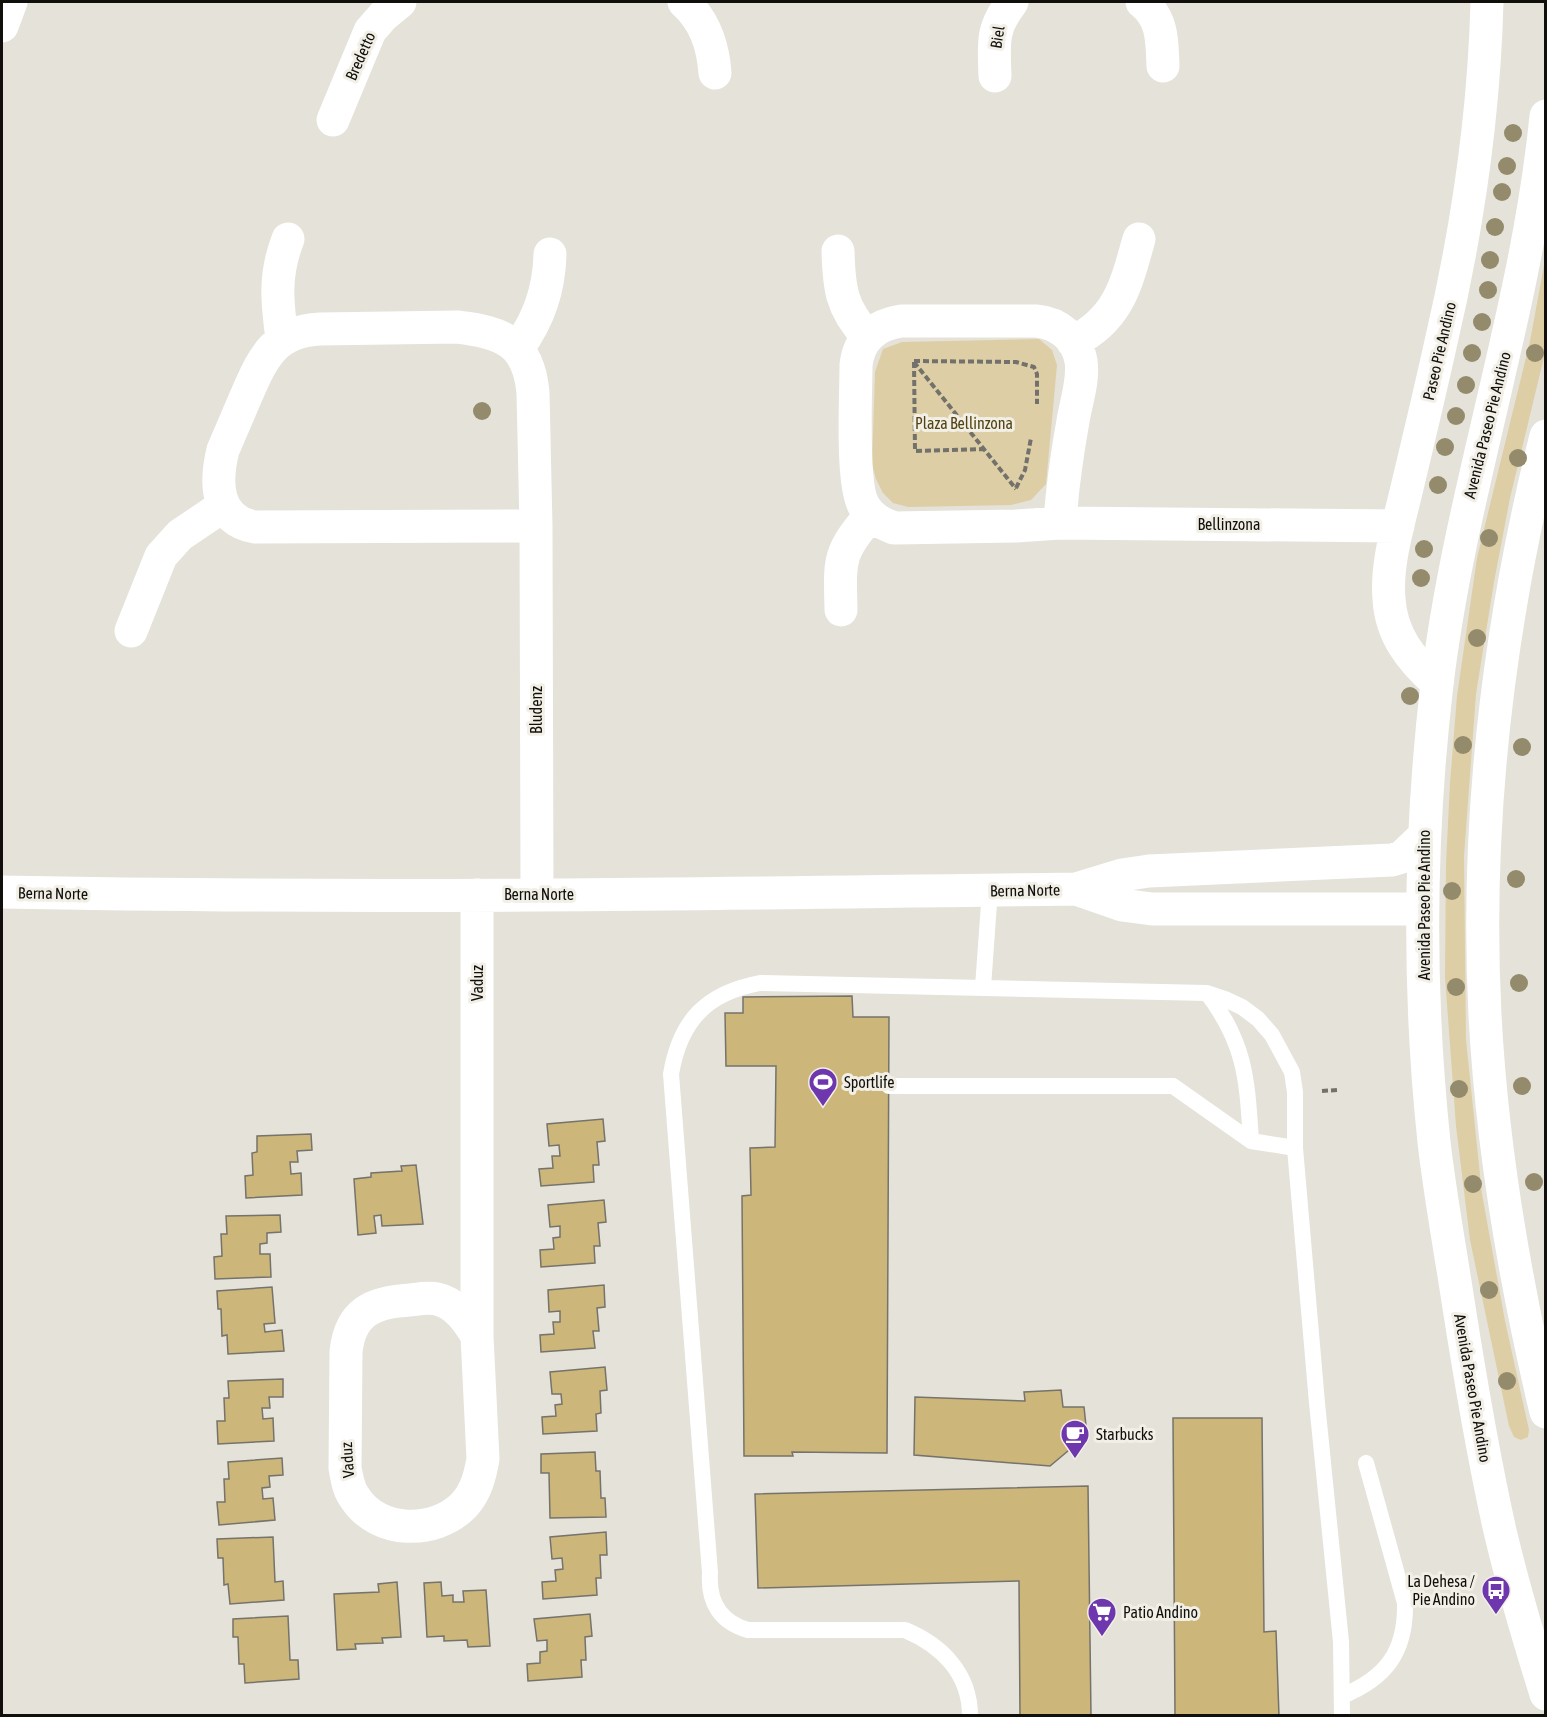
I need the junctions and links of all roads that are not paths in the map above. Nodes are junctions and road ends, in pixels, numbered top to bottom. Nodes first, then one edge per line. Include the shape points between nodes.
1 (11, 2) edge
2 (400, 2) edge
3 (684, 2) edge
4 (1012, 2) edge
5 (1142, 2) edge
6 (1488, 2) edge
7 (2, 26) edge
8 (1163, 66) dead end
9 (715, 73) dead end
10 (995, 76) dead end
11 (1545, 116) edge
12 (333, 120) dead end
13 (288, 239) dead end
14 (1139, 239) dead end
15 (838, 251) dead end
16 (550, 254) dead end
17 (867, 336) junction
18 (282, 339) junction
19 (1073, 342) junction
20 (518, 348) junction
21 (1545, 436) edge
22 (223, 506) junction
23 (871, 515) junction
24 (1060, 523) junction
25 (536, 526) junction
26 (1398, 526) junction
27 (841, 610) dead end
28 (131, 631) dead end
29 (1437, 683) junction
30 (1423, 837) junction
31 (1076, 889) junction
32 (990, 890) junction
33 (2, 892) edge
34 (537, 894) junction
35 (477, 895) junction
36 (1422, 909) junction
37 (983, 987) junction
38 (1207, 993) junction
39 (889, 1086) dead end
40 (1251, 1141) junction
41 (1295, 1148) junction
42 (477, 1252) junction
43 (437, 1299) junction
44 (477, 1336) junction
45 (1538, 1339) edge
46 (1545, 1412) edge
47 (1366, 1463) dead end
48 (1545, 1694) edge
49 (1342, 1696) junction
50 (970, 1716) edge
51 (1342, 1716) edge

1 - 7 street
2 - 12 street, Bredetto via 370,31
3 - 9 street via 709,37
4 - 10 street, Biel via 1000,18 994,36
5 - 8 street via 1160,26
6 - 26 street, Paseo Pie Andino via 1473,171 1460,256
11 - 29 street, Avenida Paseo Pie Andino via 1522,274 1467,506
13 - 18 street via 277,279
14 - 19 street via 1119,301 1098,326
15 - 17 street via 843,301
16 - 20 street via 542,306
17 - 19 street via 877,328 901,321 1036,321 1055,325
17 - 23 street via 856,365 857,483 858,494
18 - 20 street via 307,329 457,327 489,333
18 - 22 street via 260,363 223,450 219,477
19 - 24 street via 1082,373
20 - 25 street, Bludenz via 532,375
21 - 45 street via 1509,610 1496,705 1483,908 1492,1102 1515,1270
22 - 25 street via 234,519 255,526
22 - 28 street via 180,535 161,556
23 - 24 street, Bellinzona via 894,528
23 - 27 street via 843,554
24 - 26 street, Bellinzona
25 - 34 street, Bludenz
26 - 29 street, Paseo Pie Andino via 1389,582 1390,613 1404,647
29 - 30 street, Avenida Paseo Pie Andino
30 - 31 street, Berna Norte via 1402,857 1392,860 1149,871
30 - 36 street, Avenida Paseo Pie Andino
31 - 32 street, Berna Norte
31 - 36 street, Berna Norte via 1122,905 1152,909
32 - 34 street, Berna Norte
32 - 37 lane
33 - 35 street, Berna Norte
34 - 35 street, Berna Norte
35 - 42 street, Vaduz
36 - 48 street, Avenida Paseo Pie Andino via 1427,1065 1445,1222 1484,1455
37 - 38 lane
37 - 50 lane via 760,983 741,987 723,993 694,1017 682,1034 671,1074 711,1599 726,1620 748,1630 904,1630 919,1636 933,1644 957,1671 966,1689
38 - 40 lane via 1229,1025 1240,1051
38 - 41 lane via 1234,1003 1258,1019 1283,1052 1295,1092
39 - 40 lane via 1173,1086
40 - 41 lane
41 - 49 lane via 1341,1641
42 - 43 street, Vaduz via 459,1282
42 - 44 street, Vaduz
43 - 44 street via 457,1310
43 - 44 street, Vaduz via 379,1304 360,1316 347,1338 345,1468 354,1497 374,1517 411,1526 438,1522 458,1510 474,1491 483,1460
45 - 46 street
47 - 49 lane via 1405,1603 1405,1622 1392,1659 1379,1676
49 - 51 lane

